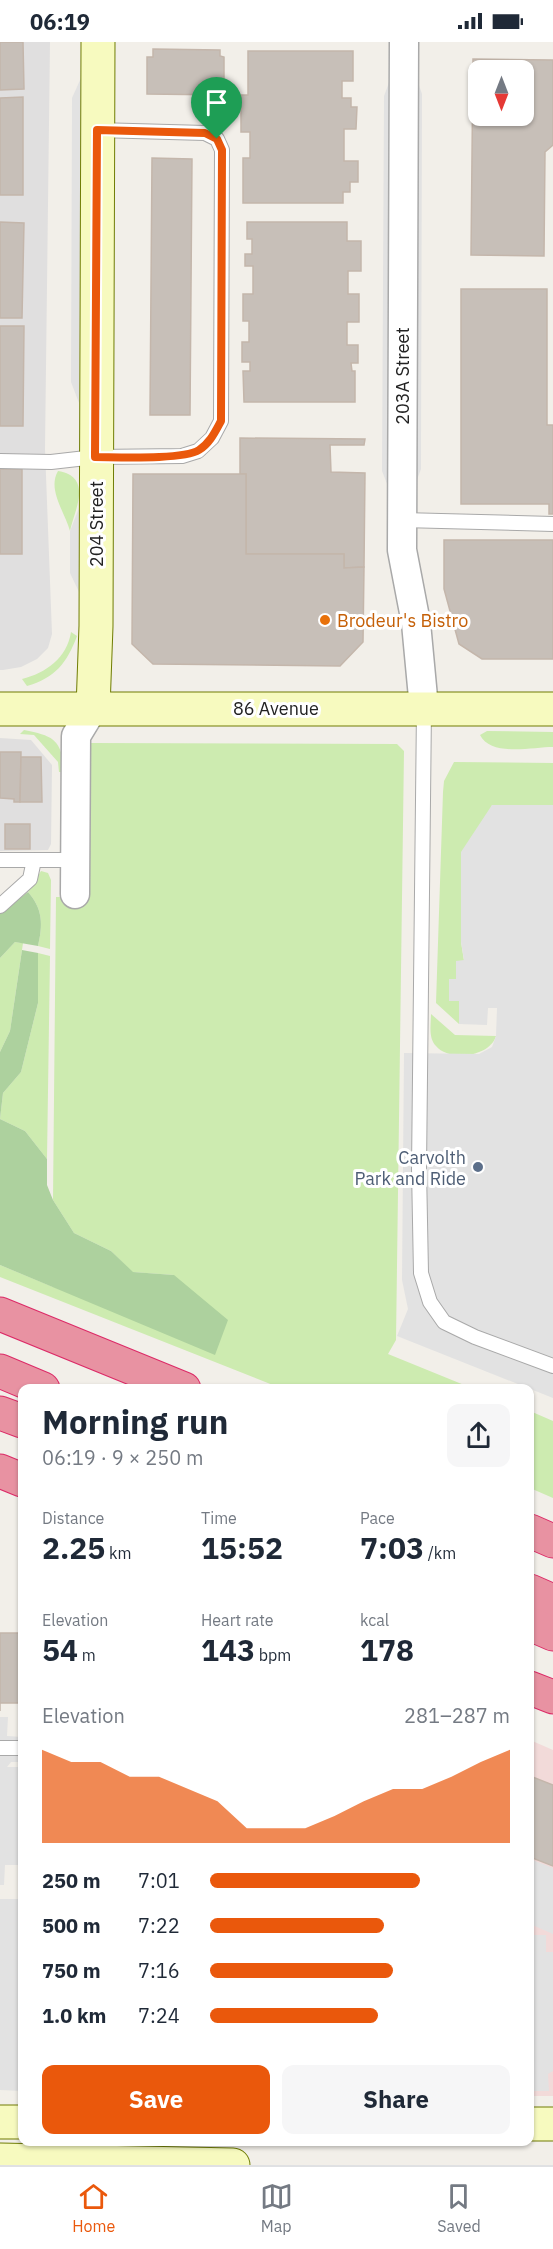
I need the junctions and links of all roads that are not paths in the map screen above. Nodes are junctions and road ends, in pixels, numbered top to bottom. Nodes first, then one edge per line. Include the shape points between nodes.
1 (98, 42) edge
2 (404, 42) edge
3 (97, 130) junction
4 (95, 457) junction
5 (0, 461) edge
6 (402, 520) junction
7 (553, 524) edge
8 (93, 708) junction
9 (424, 708) junction
10 (0, 709) edge
11 (553, 709) edge
12 (0, 860) edge
13 (34, 860) junction
14 (75, 860) junction
15 (75, 894) dead end
16 (0, 906) edge
17 (0, 1314) edge
18 (553, 1366) edge
19 (0, 1371) edge
20 (31, 1384) edge
21 (172, 1384) edge
22 (0, 1413) edge
23 (18, 1420) edge
24 (0, 1471) edge
25 (18, 1478) edge
26 (534, 1533) edge
27 (553, 1541) edge
28 (534, 1593) edge
29 (553, 1601) edge
30 (534, 1626) edge
31 (553, 1634) edge
32 (534, 1690) edge
33 (553, 1697) edge
34 (0, 1748) edge
35 (18, 1748) edge
36 (0, 2122) edge
37 (18, 2122) edge
38 (534, 2124) edge
39 (553, 2124) edge
40 (62, 2156) edge
41 (0, 2160) edge
42 (233, 2165) edge

1 - 3 street, 204 Street
2 - 6 street, 203A Street
3 - 4 street, 204 Street
3 - 4 lane via 205,133 217,139 222,150 223,371 221,421 212,438 198,451 182,456
4 - 5 lane via 51,462
4 - 8 street, 204 Street
6 - 7 lane
6 - 9 street, 203A Street via 405,573 416,623
8 - 9 street, 86 Avenue
8 - 10 street, 86 Avenue
8 - 14 street, 204 Street via 76,736
9 - 11 street, 86 Avenue
9 - 18 lane via 421,1273 430,1302 444,1322
12 - 13 lane
13 - 14 lane
13 - 16 lane via 30,879
14 - 15 street, 204 Street
17 - 21 highway
19 - 20 highway
22 - 23 highway
24 - 25 highway
26 - 27 highway
28 - 29 highway
30 - 31 highway
32 - 33 highway
34 - 35 lane
36 - 37 street
38 - 39 street
40 - 41 street
40 - 42 street

